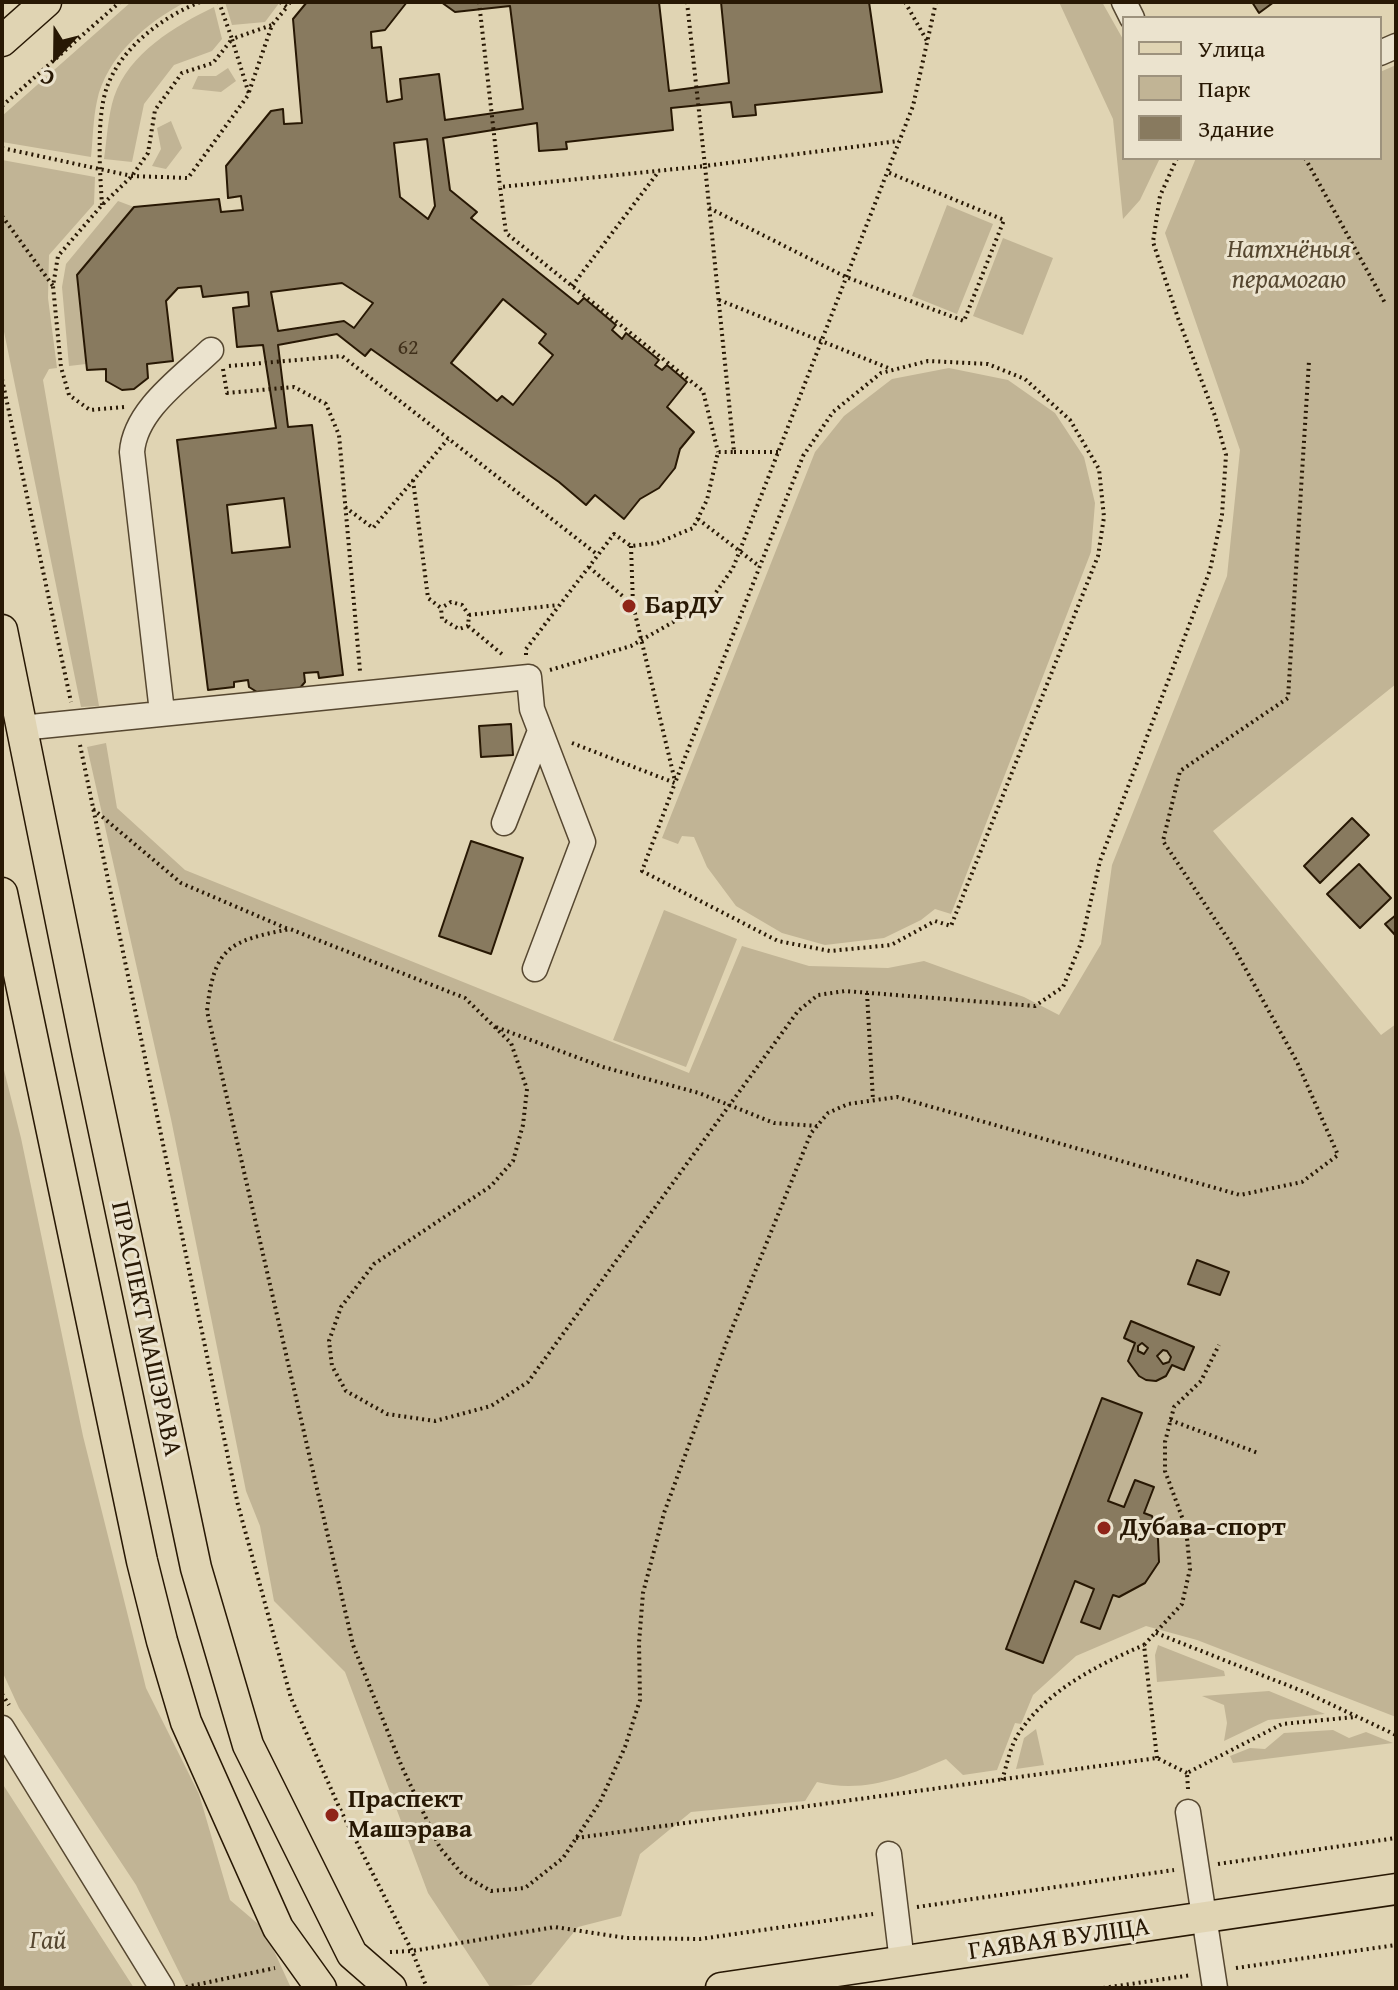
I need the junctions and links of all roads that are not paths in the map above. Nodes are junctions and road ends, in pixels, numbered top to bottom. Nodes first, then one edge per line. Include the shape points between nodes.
1 (46, 2) edge
2 (2, 41) edge
3 (211, 350) dead end
4 (2, 630) edge
5 (162, 712) junction
6 (21, 728) junction
7 (540, 731) junction
8 (504, 823) dead end
9 (2, 893) edge
10 (8, 957) edge
11 (535, 969) dead end
12 (6, 1718) edge
13 (1188, 1812) road end
14 (889, 1854) dead end
15 (1396, 1889) edge
16 (1203, 1919) junction
17 (902, 1962) junction
18 (1214, 1980) edge
19 (162, 1988) edge
20 (321, 1988) edge
21 (391, 1988) edge
22 (721, 1988) edge

1 - 2 main road
3 - 5 street via 155,404 133,437
4 - 6 main road, ПРАСПЕКТ МАШЭРАВА
5 - 6 street
5 - 7 street via 529,677
6 - 21 main road, ПРАСПЕКТ МАШЭРАВА via 196,1568 248,1745 352,1954
7 - 8 street
7 - 11 street via 583,842
9 - 10 main road, ПРАСПЕКТ МАШЭРАВА
10 - 20 main road, ПРАСПЕКТ МАШЭРАВА via 139,1546 186,1722 278,1928
12 - 19 street
13 - 16 street
14 - 17 street
15 - 16 main road, ГАЯВАЯ ВУЛІЦА
16 - 17 main road, ГАЯВАЯ ВУЛІЦА
16 - 18 street
17 - 22 main road, ГАЯВАЯ ВУЛІЦА

